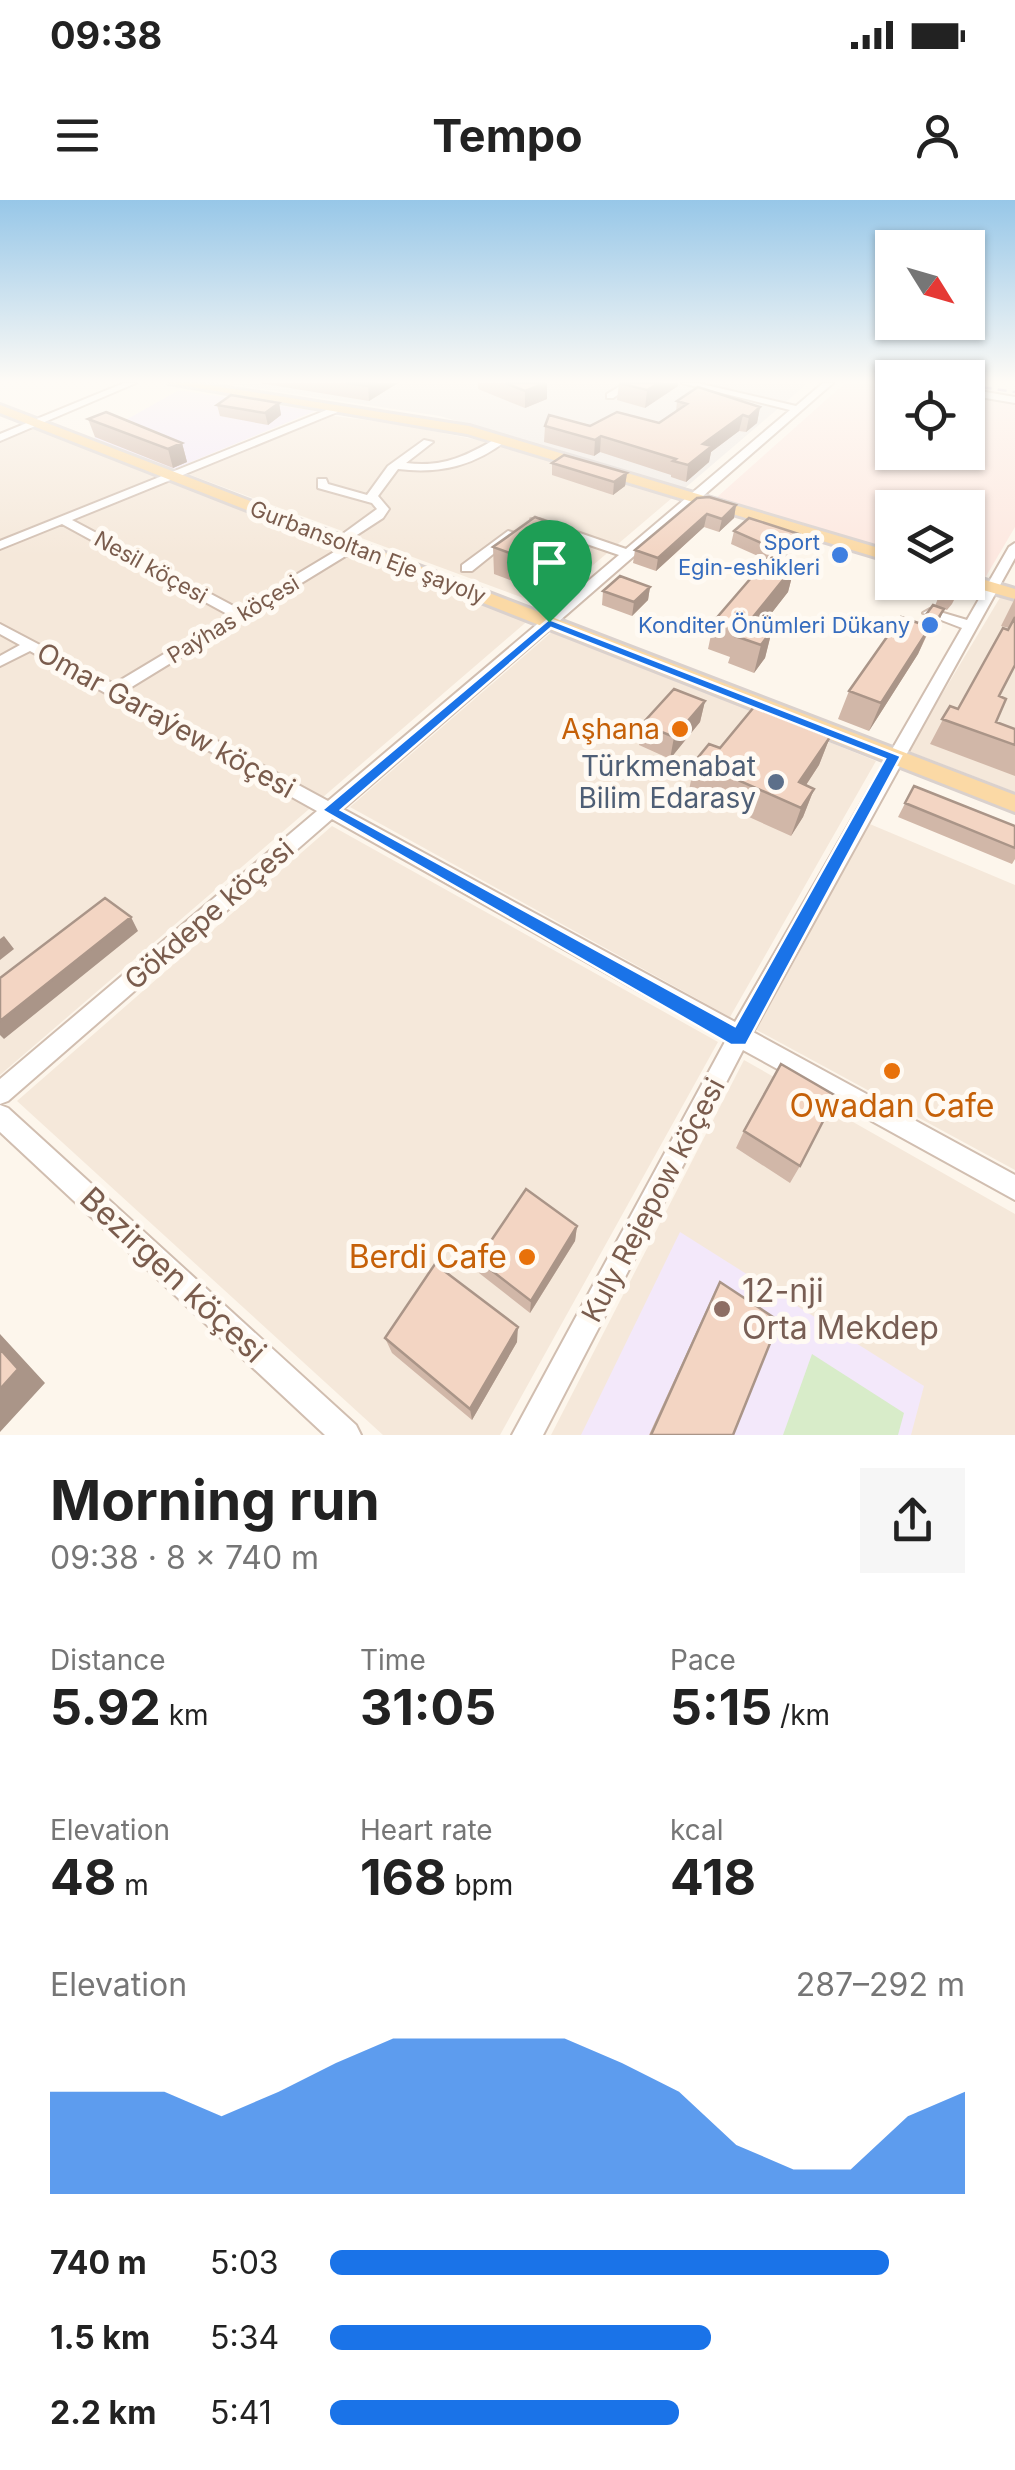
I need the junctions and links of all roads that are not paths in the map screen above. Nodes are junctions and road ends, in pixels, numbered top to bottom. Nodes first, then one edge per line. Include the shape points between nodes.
1 (81, 441) edge
2 (259, 441) edge
3 (501, 441) edge
4 (509, 441) edge
5 (762, 441) edge
6 (428, 442) dead end
7 (396, 465) junction
8 (172, 476) junction
9 (322, 481) dead end
10 (696, 497) junction
11 (372, 500) junction
12 (62, 520) junction
13 (346, 544) junction
14 (0, 545) edge
15 (1015, 547) edge
16 (875, 553) edge
17 (629, 554) junction
18 (468, 568) dead end
19 (985, 586) edge
20 (992, 588) junction
21 (1015, 594) edge
22 (930, 613) edge
23 (239, 616) junction
24 (549, 622) junction
25 (970, 626) junction
26 (0, 628) edge
27 (30, 645) junction
28 (0, 662) edge
29 (114, 691) junction
30 (894, 756) junction
31 (1015, 804) edge
32 (330, 810) junction
33 (738, 1038) junction
34 (0, 1093) edge
35 (0, 1116) edge
36 (1015, 1188) edge
37 (346, 1435) edge
38 (527, 1435) edge

1 - 8 main road, Gurbansoltan Eje şayoly
2 - 8 street
3 - 7 street via 460,465
4 - 10 main road
5 - 10 street, Gökdepe köçesi
6 - 7 street
7 - 11 street
8 - 12 street
8 - 13 main road, Gurbansoltan Eje şayoly
9 - 11 street
10 - 16 main road
10 - 17 street, Gökdepe köçesi
11 - 13 street, Paýhas köçesi via 383,512
12 - 14 street
12 - 23 street, Nesil köçesi
13 - 23 street, Paýhas köçesi
13 - 24 main road, Gurbansoltan Eje şayoly
15 - 20 street, Kuly Rejepow köçesi
17 - 18 street via 538,522
17 - 24 street, Gökdepe köçesi
19 - 20 main road
20 - 21 main road
20 - 25 street, Kuly Rejepow köçesi
22 - 25 street
23 - 29 street, Paýhas köçesi
24 - 30 main road, Gurbansoltan Eje şayoly
24 - 32 street, Gökdepe köçesi
25 - 30 street, Kuly Rejepow köçesi
26 - 27 street, Omar Garaýew köçesi
27 - 28 street
27 - 29 street, Omar Garaýew köçesi
29 - 32 street, Omar Garaýew köçesi
30 - 31 main road, Gurbansoltan Eje şayoly
30 - 33 street, Kuly Rejepow köçesi
32 - 33 street, Omar Garaýew köçesi
32 - 34 street, Gökdepe köçesi
33 - 36 street, Omar Garaýew köçesi
33 - 38 street, Kuly Rejepow köçesi
35 - 37 street, Bezirgen köçesi

